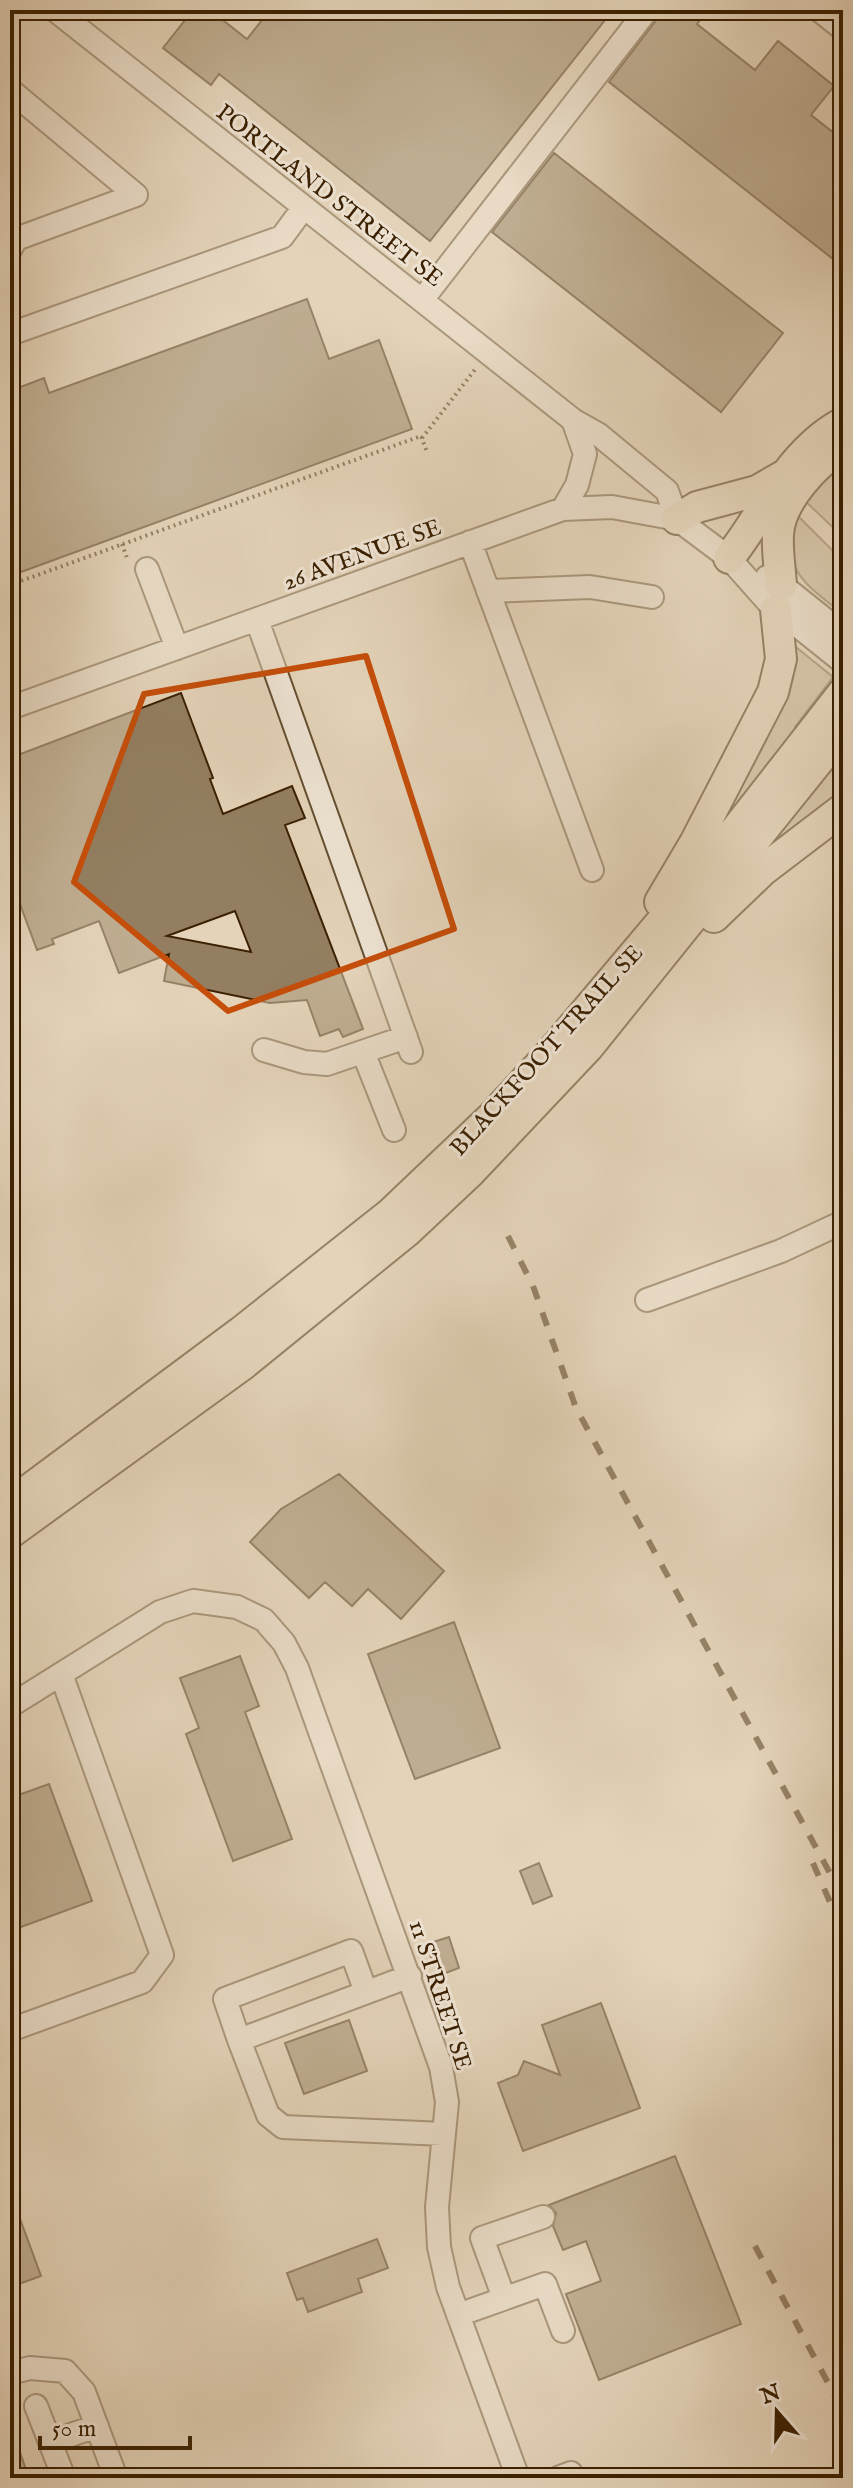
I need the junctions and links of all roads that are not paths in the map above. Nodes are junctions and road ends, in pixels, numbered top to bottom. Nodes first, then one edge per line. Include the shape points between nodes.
1 (55, 10) edge
2 (647, 10) edge
3 (819, 10) edge
4 (843, 29) edge
5 (10, 90) edge
6 (304, 207) junction
7 (10, 250) edge
8 (422, 300) junction
9 (10, 334) edge
10 (573, 420) junction
11 (843, 423) edge
12 (843, 447) edge
13 (787, 474) junction
14 (563, 509) junction
15 (677, 519) junction
16 (470, 542) junction
17 (729, 558) junction
18 (138, 566) road end
19 (488, 591) junction
20 (652, 597) dead end
21 (779, 597) junction
22 (257, 620) junction
23 (177, 648) junction
24 (838, 649) edge
25 (843, 693) edge
26 (10, 708) edge
27 (843, 730) edge
28 (843, 809) edge
29 (592, 870) dead end
30 (652, 951) junction
31 (264, 1050) dead end
32 (363, 1052) junction
33 (394, 1130) dead end
34 (843, 1222) edge
35 (647, 1300) dead end
36 (10, 1504) edge
37 (10, 1533) edge
38 (61, 1674) junction
39 (10, 1706) edge
40 (410, 1976) junction
41 (366, 1992) junction
42 (10, 2030) edge
43 (239, 2040) junction
44 (444, 2134) junction
45 (543, 2217) dead end
46 (504, 2298) junction
47 (458, 2315) junction
48 (563, 2331) dead end
49 (10, 2373) edge
50 (36, 2406) dead end
51 (97, 2426) junction
52 (50, 2442) junction
53 (64, 2478) edge
54 (116, 2478) edge
55 (518, 2478) edge

1 - 6 street, PORTLAND STREET SE
2 - 8 street
3 - 4 street
5 - 7 street via 136,195 16,239
6 - 8 street, PORTLAND STREET SE
6 - 9 street via 282,237
8 - 10 street, PORTLAND STREET SE
10 - 14 street via 585,454 577,485
10 - 15 street, PORTLAND STREET SE via 667,491
11 - 13 main road via 811,444
12 - 21 main road via 819,466 784,513 778,532
13 - 15 main road via 757,491 697,507
13 - 17 main road
14 - 15 street, 26 AVENUE SE via 612,507
14 - 16 street, 26 AVENUE SE
15 - 17 street, 26 AVENUE SE
16 - 19 street
16 - 22 street, 26 AVENUE SE
17 - 21 street, 26 AVENUE SE
18 - 23 street
19 - 20 street via 590,587
19 - 29 street
21 - 24 street, 26 AVENUE SE
21 - 30 main road via 781,659 773,692 663,895
22 - 23 street, 26 AVENUE SE
22 - 32 street via 409,1044
23 - 26 street, 26 AVENUE SE
25 - 30 main road, BLACKFOOT TRAIL SE
27 - 30 main road, BLACKFOOT TRAIL SE
28 - 30 main road via 763,870 708,923
30 - 36 main road, BLACKFOOT TRAIL SE via 390,1214
30 - 37 main road, BLACKFOOT TRAIL SE via 588,1047 407,1231 242,1365
31 - 32 street via 327,1064
32 - 33 street
34 - 35 street via 781,1251
38 - 39 street
38 - 40 street, 11 STREET SE via 160,1612 193,1601 237,1607 264,1620 297,1668
38 - 42 street via 162,1955 142,1982
40 - 41 street
40 - 44 street, 11 STREET SE via 441,2067 447,2102
41 - 43 street
41 - 43 street via 351,1951 225,1999
43 - 44 street via 268,2115 283,2127
44 - 47 street, 11 STREET SE via 439,2247
45 - 46 street via 482,2238
46 - 47 street
46 - 48 street via 545,2284
47 - 55 street, 11 STREET SE
49 - 51 street via 30,2368 65,2371 84,2392
50 - 52 street
51 - 52 street
51 - 54 street
52 - 53 street

